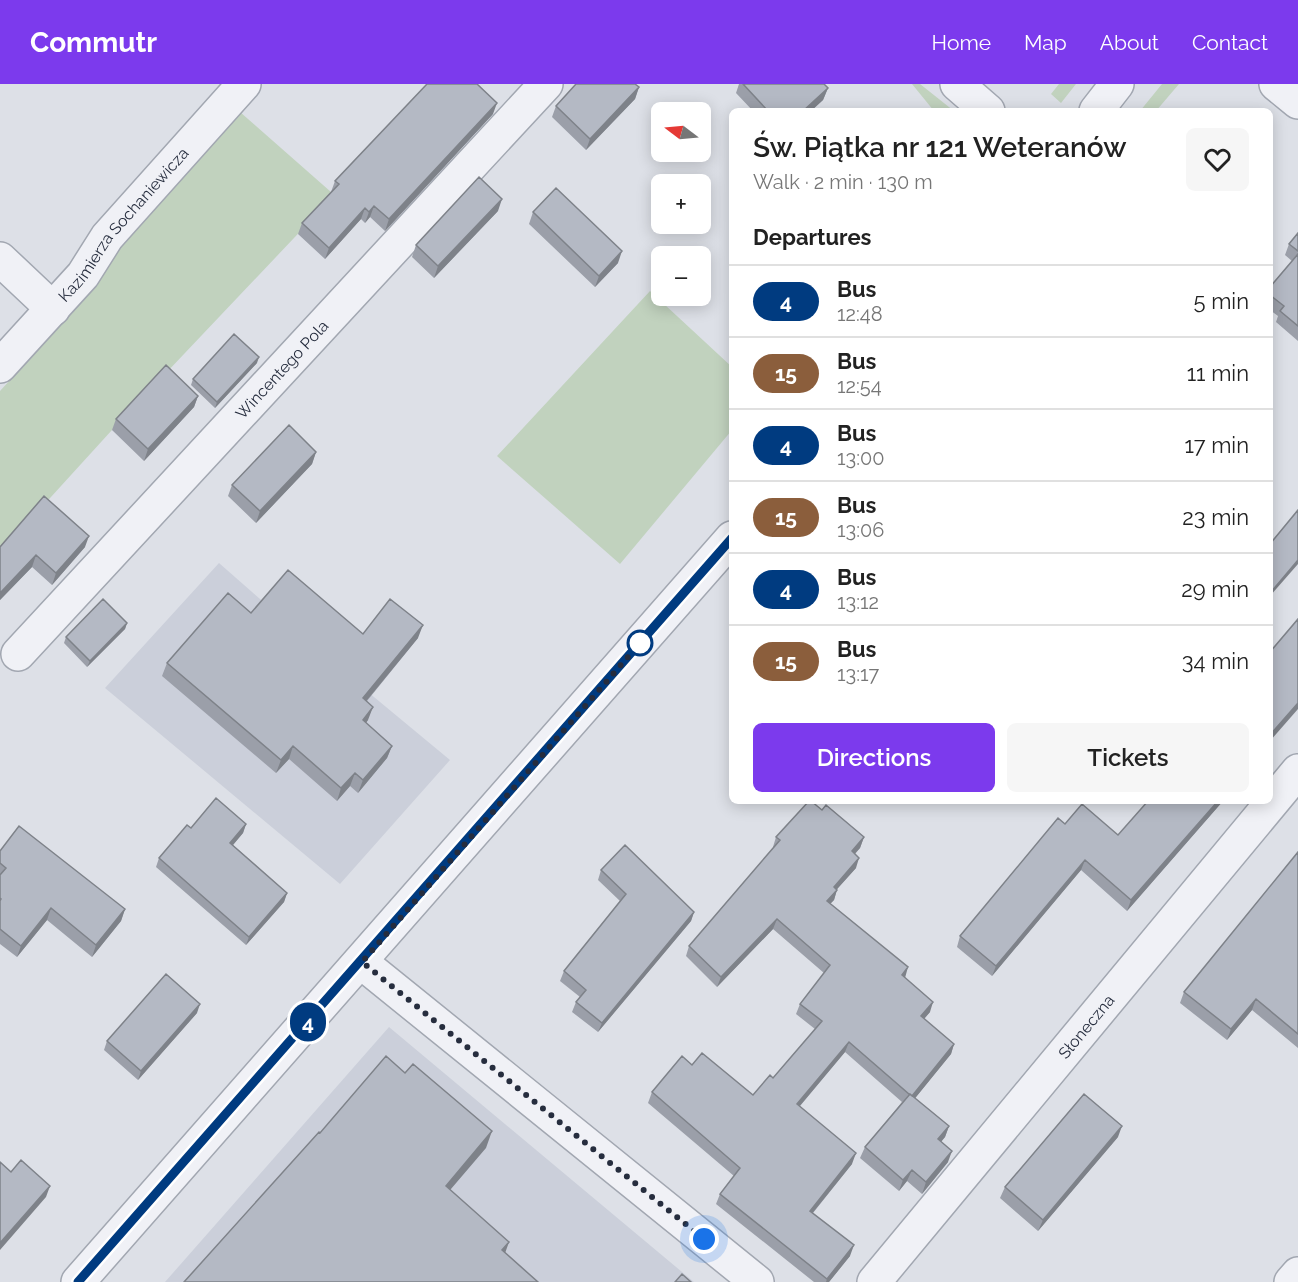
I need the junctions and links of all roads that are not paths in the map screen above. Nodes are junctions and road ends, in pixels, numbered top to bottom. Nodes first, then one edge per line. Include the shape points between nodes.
1 (244, 84) edge
2 (546, 84) edge
3 (957, 84) edge
4 (1117, 84) edge
5 (1276, 84) edge
6 (1298, 102) edge
7 (985, 108) edge
8 (1098, 108) edge
9 (0, 259) edge
10 (53, 309) junction
11 (0, 366) edge
12 (729, 541) edge
13 (18, 654) dead end
14 (1298, 771) edge
15 (1273, 801) edge
16 (1271, 804) edge
17 (362, 962) junction
18 (1298, 1274) edge
19 (78, 1282) edge
20 (757, 1282) edge
21 (874, 1282) edge
22 (1292, 1282) edge

1 - 10 street, Kazimierza Sochaniewicza via 107,237 83,275
2 - 13 street, Wincentego Pola
3 - 7 street
4 - 8 street
5 - 6 street
9 - 10 street
10 - 11 street, Kazimierza Sochaniewicza
12 - 17 street
14 - 15 street, Słoneczna
16 - 21 street, Słoneczna
17 - 19 street
17 - 20 street
18 - 22 street

